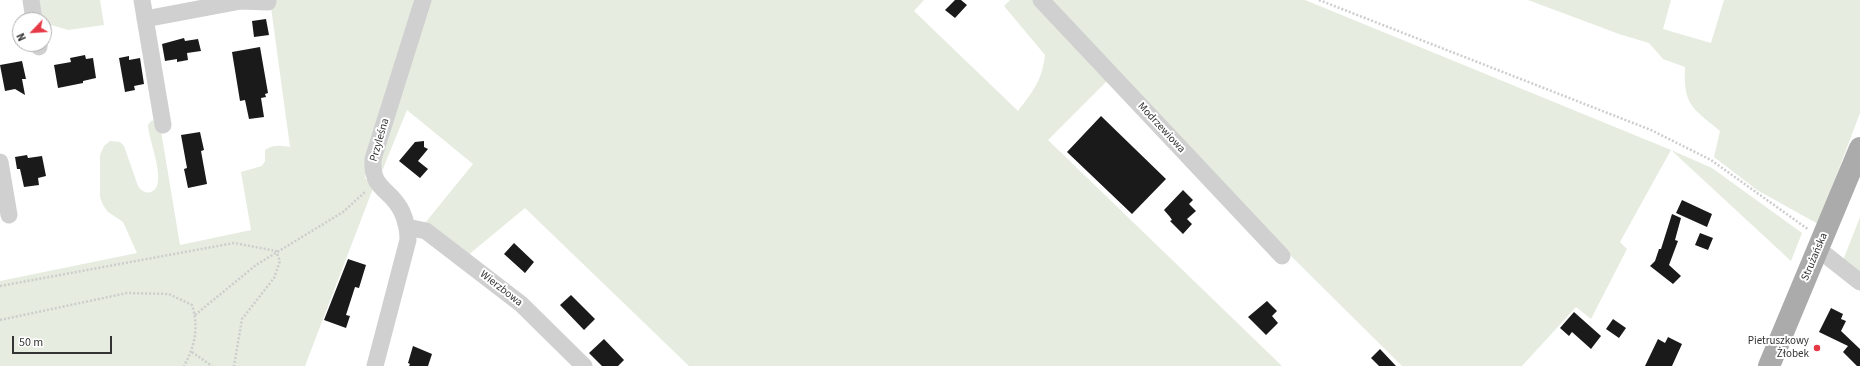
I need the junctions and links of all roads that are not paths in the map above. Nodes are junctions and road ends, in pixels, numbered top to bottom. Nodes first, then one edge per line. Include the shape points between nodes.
1 (31, 0) edge
2 (142, 0) edge
3 (423, 0) edge
4 (1041, 0) edge
5 (268, 2) dead end
6 (33, 12) edge
7 (145, 19) junction
8 (163, 125) dead end
9 (1860, 148) edge
10 (0, 162) edge
11 (9, 215) dead end
12 (408, 227) junction
13 (1820, 245) junction
14 (1282, 256) dead end
15 (1860, 282) edge
16 (375, 366) edge
17 (584, 366) edge
18 (1769, 366) edge

1 - 6 street
2 - 7 street
3 - 12 street, Przyleśna via 373,159 372,171 375,180 402,211
4 - 14 street, Modrzewiowa
5 - 7 street via 241,2
7 - 8 street
9 - 13 main road, Strużańska
10 - 11 street
12 - 16 street via 408,240
12 - 17 street, Wierzbowa via 426,231 521,304
13 - 15 street via 1827,256
13 - 18 main road, Strużańska

